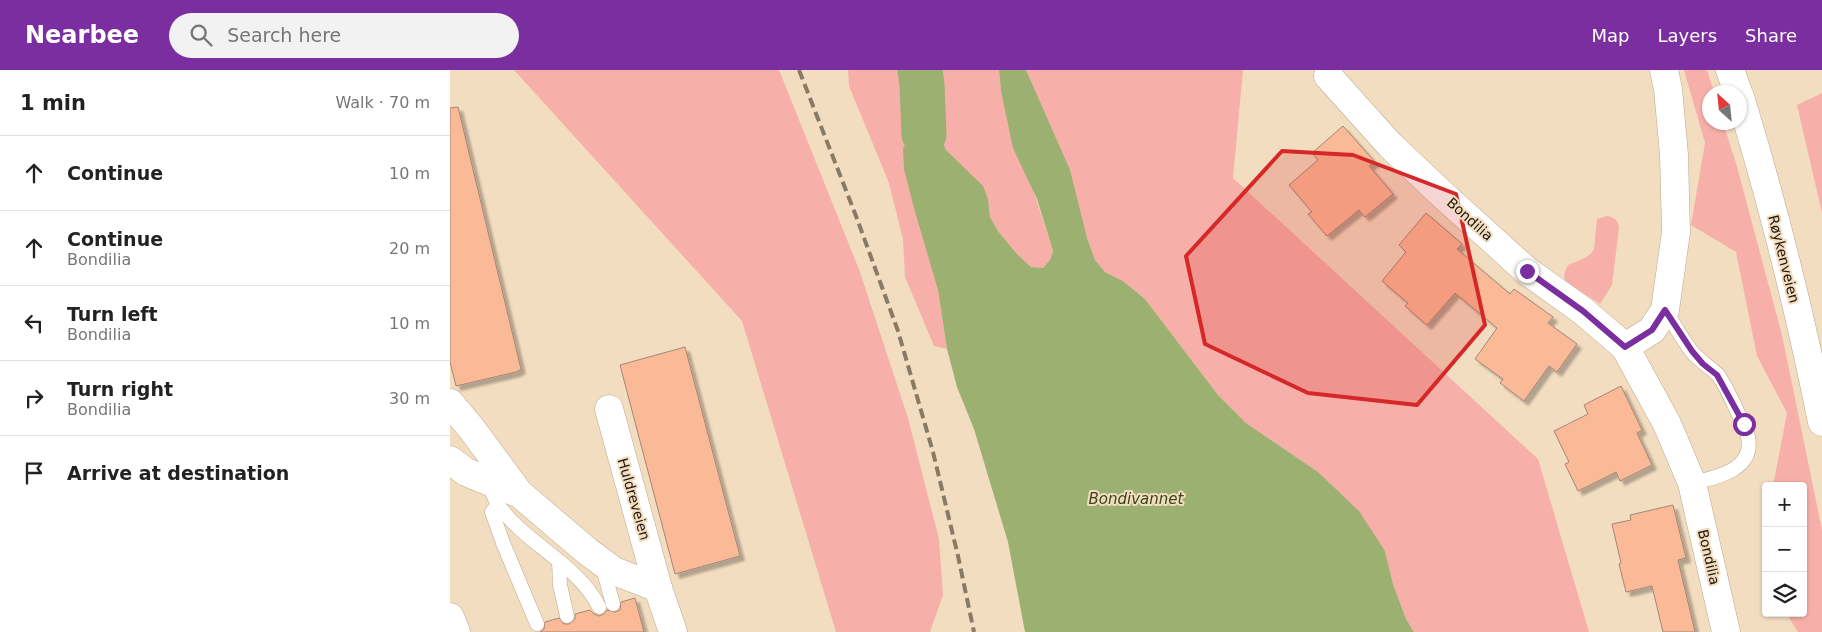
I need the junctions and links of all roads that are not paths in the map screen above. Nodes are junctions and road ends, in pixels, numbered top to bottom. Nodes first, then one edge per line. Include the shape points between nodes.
1 (1664, 70) edge
2 (1730, 70) edge
3 (1328, 76) dead end
4 (1735, 85) edge
5 (1747, 119) edge
6 (1665, 310) junction
7 (1625, 347) junction
8 (450, 403) edge
9 (609, 409) dead end
10 (1822, 422) edge
11 (450, 460) edge
12 (1692, 482) junction
13 (502, 493) junction
14 (559, 562) junction
15 (601, 562) junction
16 (658, 588) junction
17 (567, 616) dead end
18 (450, 617) edge
19 (537, 624) dead end
20 (456, 632) edge
21 (673, 632) edge
22 (1726, 632) edge

1 - 6 street via 1674,155 1676,232
2 - 4 street
3 - 7 street, Bondilia via 1390,145 1444,196 1527,271 1583,311
5 - 10 street, Røykenveien via 1783,248
6 - 7 street via 1652,330
6 - 12 lane via 1692,351 1717,375 1744,424 1748,438 1749,446 1742,463 1735,469 1718,477
7 - 12 street, Bondilia via 1667,424
8 - 13 street via 472,428
9 - 16 street, Huldreveien
11 - 13 street
12 - 22 street, Bondilia
13 - 14 lane via 510,520
13 - 15 street
13 - 19 lane via 492,512
14 - 15 lane via 606,606
14 - 17 lane
15 - 16 street via 614,571
16 - 21 street, Huldreveien
18 - 20 street

